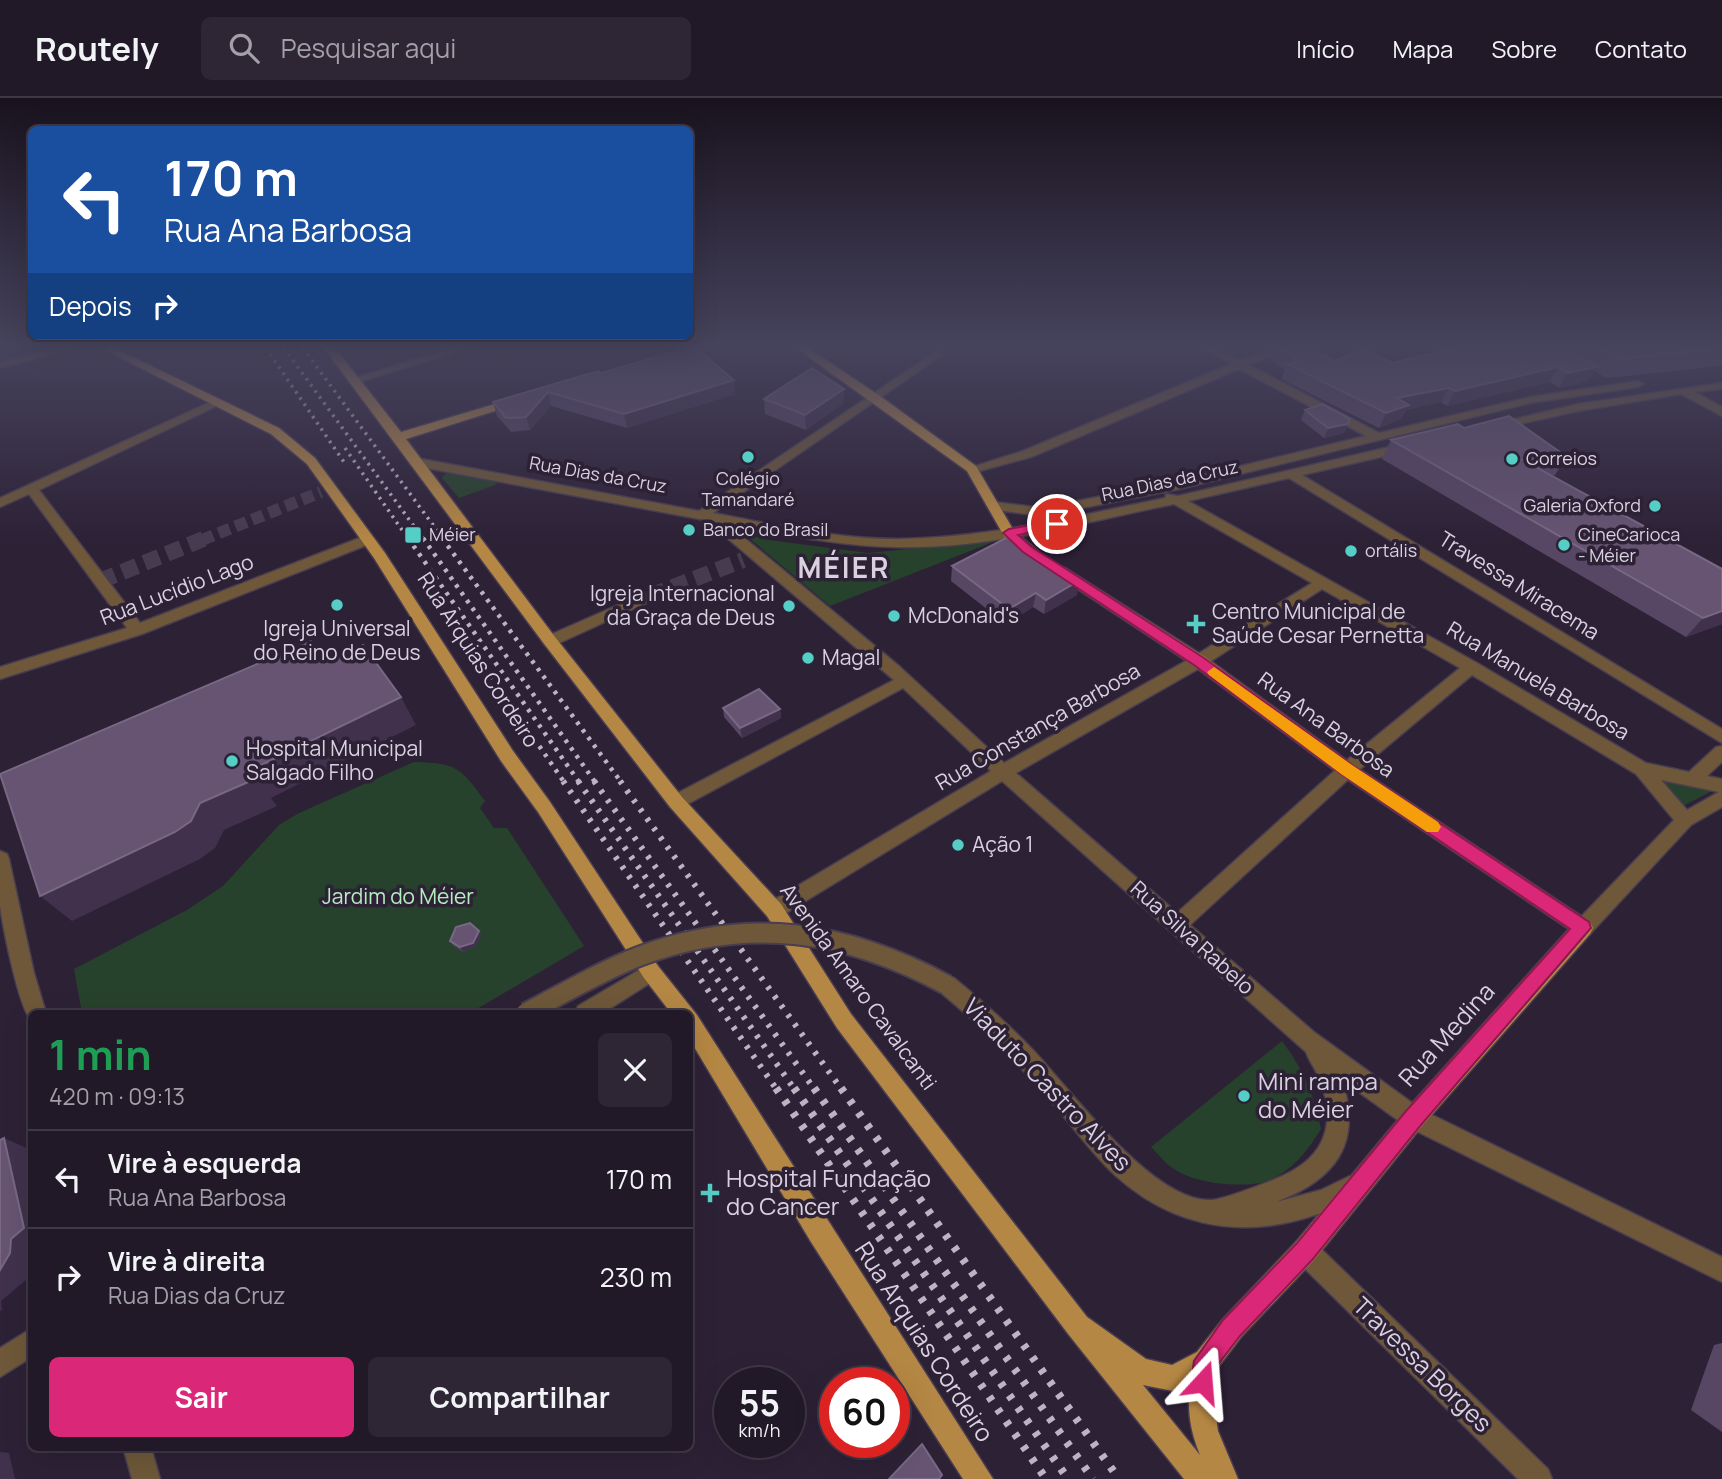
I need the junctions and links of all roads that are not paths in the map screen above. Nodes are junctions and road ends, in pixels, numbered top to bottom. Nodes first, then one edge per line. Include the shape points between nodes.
1 (194, 412) edge
2 (238, 412) edge
3 (379, 412) edge
4 (480, 412) edge
5 (854, 412) edge
6 (896, 412) edge
7 (1127, 412) edge
8 (1331, 412) edge
9 (1483, 412) edge
10 (1549, 412) edge
11 (1481, 429) edge
12 (398, 438) junction
13 (1379, 438) junction
14 (1417, 444) edge
15 (416, 462) junction
16 (972, 469) junction
17 (1292, 474) junction
18 (31, 488) junction
19 (1156, 489) junction
20 (1176, 500) junction
21 (0, 503) edge
22 (994, 506) junction
23 (703, 514) junction
24 (726, 518) junction
25 (1009, 533) junction
26 (368, 540) junction
27 (1323, 582) junction
28 (650, 596) tunnel mouth
29 (137, 630) junction
30 (550, 641) junction
31 (1199, 661) junction
32 (1471, 667) junction
33 (0, 673) edge
34 (904, 681) junction
35 (1722, 737) edge
36 (1722, 752) edge
37 (1642, 769) junction
38 (1346, 770) junction
39 (1003, 772) junction
40 (1693, 779) junction
41 (1722, 786) edge
42 (1722, 798) edge
43 (676, 802) junction
44 (1685, 820) junction
45 (0, 859) edge
46 (774, 910) junction
47 (1178, 924) junction
48 (1583, 928) junction
49 (651, 972) junction
50 (35, 1010) edge
51 (532, 1010) edge
52 (589, 1010) edge
53 (682, 1010) edge
54 (693, 1027) edge
55 (1306, 1039) junction
56 (1414, 1118) junction
57 (1365, 1178) junction
58 (1211, 1212) junction
59 (1305, 1251) junction
60 (1722, 1270) edge
61 (1078, 1326) junction
62 (28, 1344) edge
63 (28, 1356) edge
64 (1206, 1361) junction
65 (0, 1366) edge
66 (138, 1451) edge
67 (146, 1479) edge
68 (979, 1479) edge
69 (1202, 1479) edge
70 (1224, 1479) edge
71 (1538, 1479) edge

1 - 18 street
2 - 26 main road, Rua Arquias Cordeiro via 297,447 332,487
3 - 12 main road, Avenida Amaro Cavalcanti
4 - 12 main road
5 - 23 street
6 - 16 main road
7 - 16 street via 1027,454
8 - 13 street
9 - 13 street, Rua Dias da Cruz
10 - 11 street
12 - 15 main road, Avenida Amaro Cavalcanti
13 - 19 street, Rua Dias da Cruz
14 - 17 street, Rua Dias da Cruz
15 - 23 street, Rua Dias da Cruz
15 - 30 main road, Avenida Amaro Cavalcanti
16 - 22 main road
17 - 20 street, Rua Dias da Cruz
17 - 35 street, Travessa Miracema
18 - 21 street
18 - 29 street
19 - 20 street, Rua Manuela Barbosa
19 - 22 street, Rua Dias da Cruz via 1034,511
20 - 25 street, Rua Dias da Cruz
20 - 27 street, Rua Manuela Barbosa
22 - 25 main road
23 - 24 street, Rua Dias da Cruz
24 - 25 street, Rua Dias da Cruz via 857,542 923,543
24 - 34 street, Rua Silva Rabelo via 730,533 749,558
25 - 31 main road, Rua Ana Barbosa
26 - 29 street, Rua Lucídio Lago
26 - 49 main road, Rua Arquias Cordeiro
27 - 31 street, Rua Constança Barbosa
27 - 32 street, Rua Manuela Barbosa
28 - 30 street
29 - 33 street, Rua Lucídio Lago
30 - 43 main road, Avenida Amaro Cavalcanti
31 - 38 main road, Rua Ana Barbosa
31 - 39 street, Rua Constança Barbosa
32 - 37 street, Rua Manuela Barbosa
32 - 38 street
34 - 39 street, Rua Silva Rabelo
34 - 43 street
36 - 40 street
37 - 40 street, Rua Manuela Barbosa
37 - 44 street
38 - 47 street
38 - 48 main road, Rua Ana Barbosa
39 - 46 street, Rua Constança Barbosa
39 - 47 street, Rua Silva Rabelo
40 - 41 street, Rua Manuela Barbosa
42 - 44 street, Rua Medina
43 - 46 main road, Avenida Amaro Cavalcanti
44 - 48 street, Rua Medina
45 - 50 street
46 - 61 main road, Avenida Amaro Cavalcanti via 844,1021
47 - 55 street, Rua Silva Rabelo
48 - 56 main road, Rua Medina
49 - 52 street
49 - 53 main road, Rua Arquias Cordeiro
51 - 58 street, Viaduto Castro Alves, bridge via 632,960 701,938 773,930 864,947 915,965 947,985 1016,1046 1122,1165 1145,1184 1185,1205
54 - 68 main road, Rua Arquias Cordeiro
55 - 56 street, Rua Silva Rabelo
55 - 58 street via 1329,1073 1336,1096 1339,1118 1329,1155 1294,1185
56 - 57 main road, Rua Medina
56 - 60 street, Rua Silva Rabelo
57 - 58 street, Viaduto Castro Alves via 1333,1199 1298,1212 1262,1217
57 - 59 main road, Rua Medina
59 - 64 main road, Rua Medina
59 - 71 street, Travessa Borges
61 - 64 main road, Rua Medina via 1140,1371 1173,1378
61 - 69 main road, Avenida Amaro Cavalcanti
62 - 65 street
63 - 65 street
64 - 70 main road via 1201,1404 1204,1431
66 - 67 street

